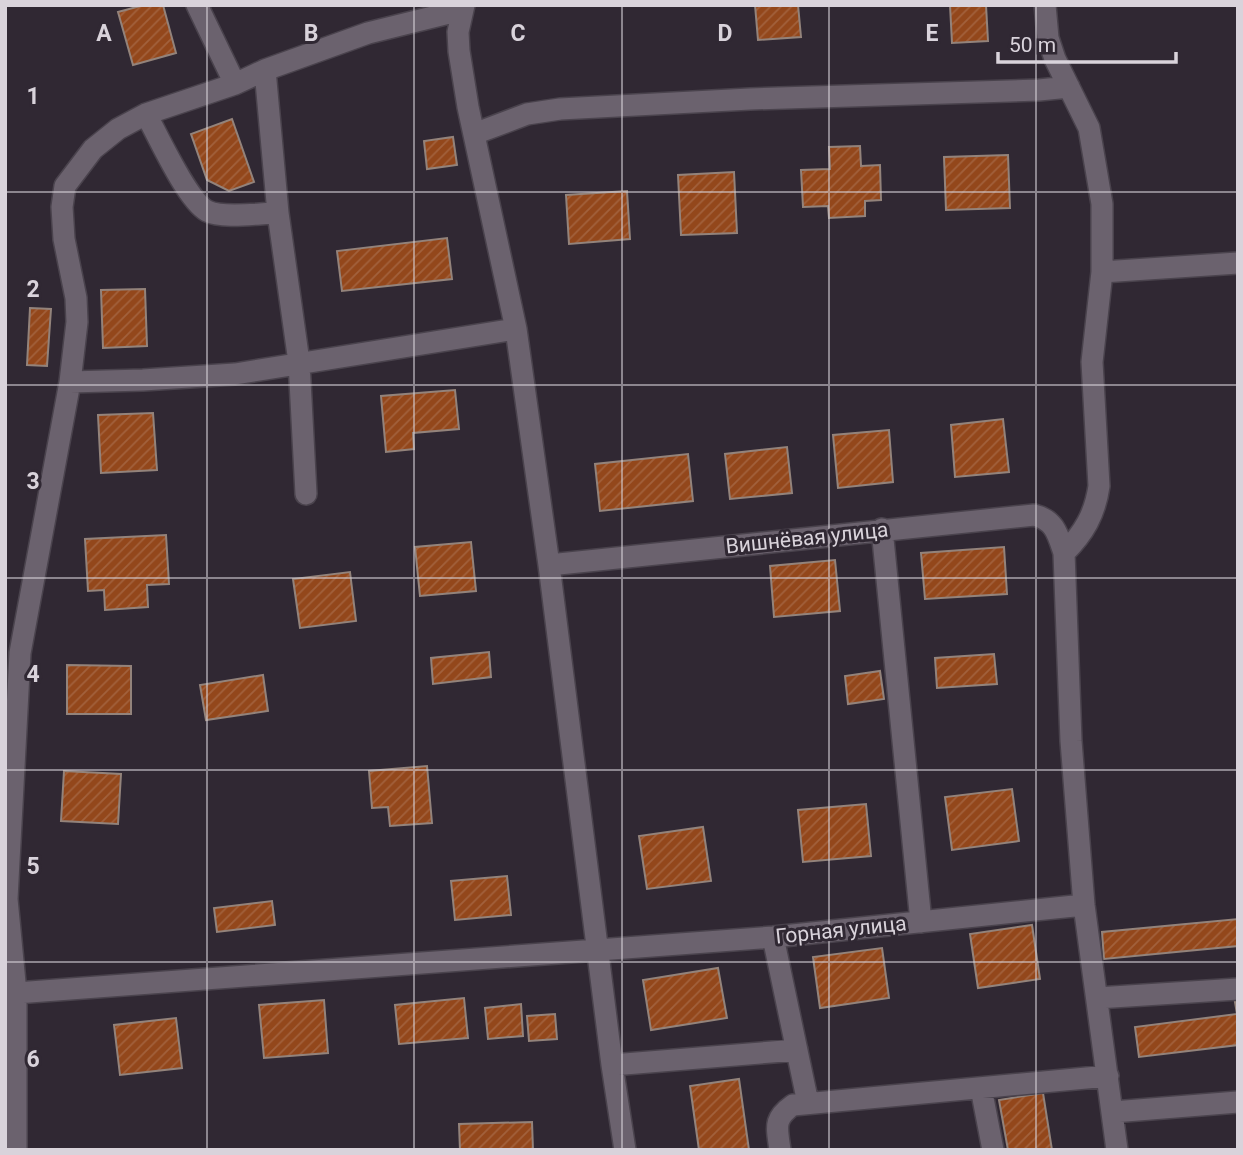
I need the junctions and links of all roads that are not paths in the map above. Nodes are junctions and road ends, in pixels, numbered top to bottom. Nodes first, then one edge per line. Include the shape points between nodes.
1 (197, 5) edge
2 (1045, 5) edge
3 (462, 8) edge
4 (265, 70) junction
5 (235, 84) junction
6 (1069, 87) junction
7 (146, 114) junction
8 (474, 134) junction
9 (278, 213) junction
10 (1238, 263) edge
11 (1102, 272) junction
12 (516, 329) junction
13 (299, 362) junction
14 (70, 382) junction
15 (306, 494) dead end
16 (882, 529) junction
17 (1064, 553) junction
18 (549, 565) junction
19 (1084, 905) junction
20 (921, 922) junction
21 (773, 937) junction
22 (597, 949) junction
23 (1238, 989) edge
24 (16, 993) junction
25 (1097, 998) junction
26 (797, 1050) junction
27 (612, 1065) junction
28 (1108, 1076) junction
29 (981, 1088) junction
30 (1238, 1102) edge
31 (808, 1103) junction
32 (1113, 1112) junction
33 (16, 1150) edge
34 (625, 1150) edge
35 (780, 1150) edge
36 (993, 1150) edge
37 (1116, 1150) edge

1 - 5 street
2 - 6 street via 1048,38
3 - 4 street via 368,33
3 - 8 street via 458,51
4 - 5 street
4 - 9 street
5 - 7 street
6 - 8 street via 560,110 527,114
6 - 11 street via 1090,128 1097,162
7 - 9 street via 194,200 208,211
7 - 14 street via 93,149 65,186 64,239 77,322
8 - 12 street
9 - 13 street
10 - 11 street
11 - 17 street via 1091,362 1099,486 1096,505 1079,538
12 - 13 street
12 - 18 street
13 - 14 street via 235,374
13 - 15 street
14 - 24 street via 20,653 7,900
16 - 17 street, Вишнёвая улица via 1034,515 1052,524
16 - 18 street, Вишнёвая улица
16 - 20 street
17 - 19 street via 1071,741
18 - 22 street
19 - 20 street, Горная улица
19 - 25 street
20 - 21 street, Горная улица
21 - 22 street, Горная улица
21 - 26 street
22 - 24 street, Горная улица
22 - 27 street
23 - 25 street
24 - 33 street
25 - 28 street
26 - 27 street
26 - 31 street
27 - 34 street
28 - 29 street
28 - 32 street
29 - 31 street
29 - 36 street
30 - 32 street
31 - 35 street via 793,1105 782,1113 776,1125
32 - 37 street

